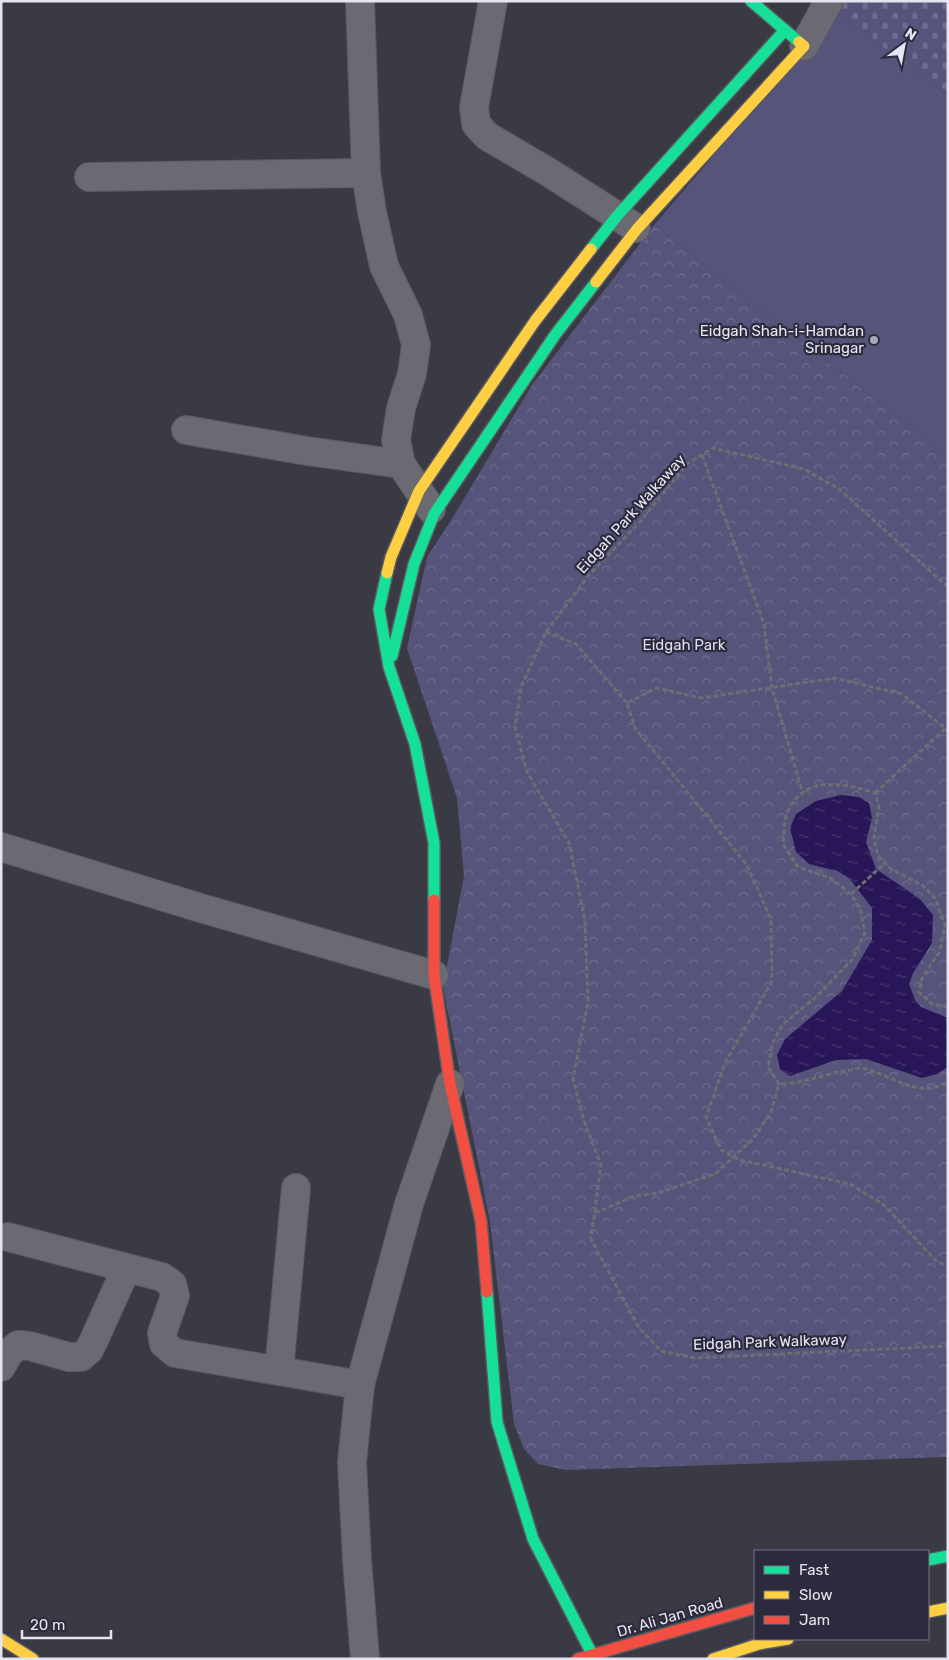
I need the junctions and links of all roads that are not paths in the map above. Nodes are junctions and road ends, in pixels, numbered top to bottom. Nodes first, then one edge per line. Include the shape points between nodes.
1 (360, 1) edge
2 (493, 1) edge
3 (751, 1) edge
4 (829, 1) edge
5 (795, 38) junction
6 (366, 173) junction
7 (89, 177) dead end
8 (627, 223) junction
9 (186, 430) dead end
10 (401, 464) junction
11 (419, 491) junction
12 (434, 514) junction
13 (389, 667) junction
14 (1, 847) edge
15 (434, 975) junction
16 (450, 1084) junction
17 (296, 1188) dead end
18 (8, 1237) dead end
19 (126, 1269) junction
20 (1, 1367) edge
21 (279, 1371) junction
22 (360, 1385) junction
23 (948, 1556) edge
24 (929, 1560) edge
25 (754, 1608) edge
26 (948, 1608) edge
27 (929, 1612) edge
28 (1, 1639) edge
29 (782, 1640) edge
30 (592, 1654) junction
31 (33, 1659) edge
32 (365, 1659) edge
33 (578, 1659) edge
34 (713, 1659) edge

1 - 6 street
2 - 8 street via 474,107 476,124 487,136
3 - 5 street
4 - 5 street
5 - 8 street
5 - 8 street
6 - 7 street
6 - 10 street via 384,266 408,315 416,344 412,374 398,424 396,440
8 - 11 street via 535,321
8 - 12 street
9 - 10 street
10 - 11 street
11 - 12 street
11 - 13 street via 391,557 379,609
12 - 13 street via 414,564
13 - 15 street via 416,744 434,844
14 - 15 street
15 - 16 street
16 - 22 street via 408,1204
16 - 30 street via 480,1221 497,1422 533,1539
17 - 21 street
18 - 19 street
19 - 20 street via 89,1350 80,1356 68,1357 18,1345
19 - 21 street via 162,1277 172,1284 175,1296 162,1333 164,1344 175,1353
21 - 22 street
22 - 32 street via 352,1462
23 - 24 street
25 - 30 street, Dr. Ali Jan Road
26 - 27 street
28 - 31 street
29 - 34 street
30 - 33 street, Dr. Ali Jan Road

